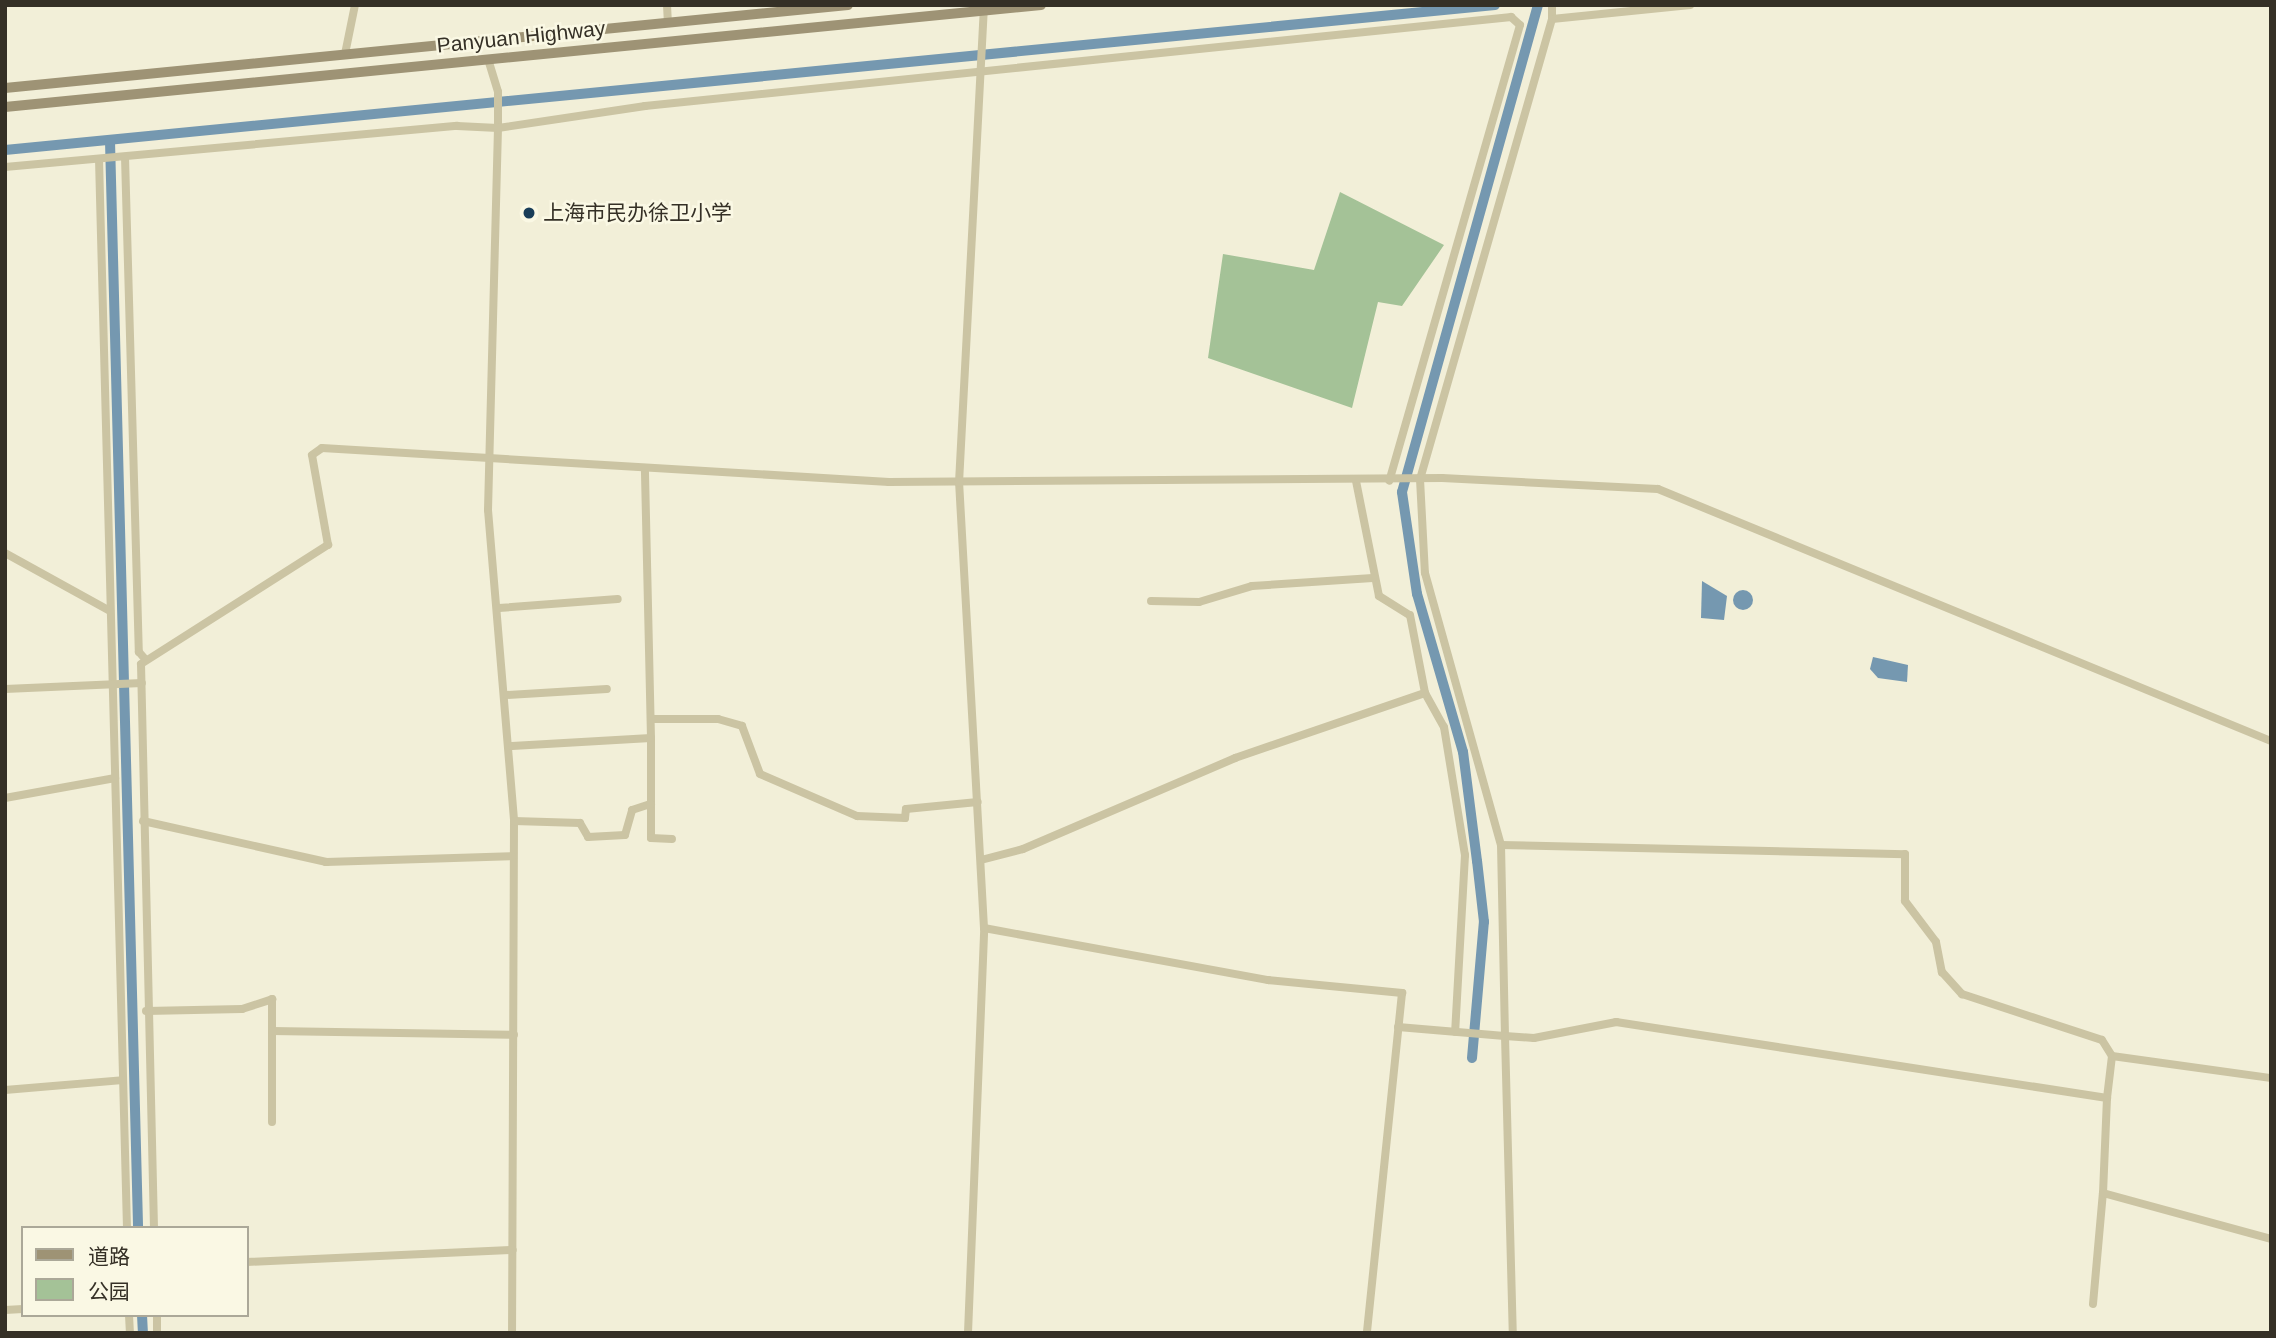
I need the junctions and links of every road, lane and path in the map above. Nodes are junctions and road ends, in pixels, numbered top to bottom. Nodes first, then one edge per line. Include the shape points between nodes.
1 (355, 5) edge
2 (667, 5) edge
3 (846, 5) edge
4 (1041, 5) edge
5 (1552, 5) edge
6 (1690, 5) edge
7 (984, 11) junction
8 (1552, 19) junction
9 (668, 23) junction
10 (345, 54) junction
11 (488, 59) junction
12 (981, 73) junction
13 (5, 88) edge
14 (5, 107) edge
15 (498, 125) junction
16 (122, 158) junction
17 (101, 159) junction
18 (5, 167) edge
19 (489, 462) junction
20 (645, 469) junction
21 (1418, 480) junction
22 (1356, 481) junction
23 (1390, 481) junction
24 (959, 483) junction
25 (5, 553) edge
26 (1373, 578) junction
27 (618, 599) dead end
28 (1151, 601) dead end
29 (499, 608) junction
30 (110, 611) junction
31 (145, 659) junction
32 (139, 684) junction
33 (113, 687) junction
34 (5, 689) edge
35 (607, 689) dead end
36 (1425, 693) junction
37 (507, 695) junction
38 (654, 719) junction
39 (652, 738) junction
40 (2271, 741) edge
41 (512, 746) junction
42 (115, 778) junction
43 (5, 798) edge
44 (978, 802) junction
45 (651, 804) junction
46 (144, 821) junction
47 (513, 821) junction
48 (672, 839) dead end
49 (1501, 845) junction
50 (512, 856) junction
51 (981, 860) junction
52 (984, 928) junction
53 (146, 1011) junction
54 (1398, 1027) junction
55 (272, 1031) junction
56 (1455, 1032) junction
57 (514, 1035) junction
58 (1505, 1036) junction
59 (2112, 1056) junction
60 (2271, 1077) edge
61 (123, 1080) junction
62 (5, 1090) edge
63 (2107, 1098) junction
64 (272, 1122) dead end
65 (2103, 1193) junction
66 (127, 1226) edge
67 (154, 1226) edge
68 (2271, 1239) edge
69 (513, 1250) junction
70 (248, 1262) edge
71 (2093, 1304) dead end
72 (512, 1333) edge
73 (968, 1333) edge
74 (1367, 1333) edge
75 (1513, 1333) edge

1 - 10 street
2 - 9 street
3 - 9 main road, Panyuan Highway
4 - 7 main road, Panyuan Highway
5 - 8 street
6 - 8 street
7 - 11 main road, Panyuan Highway
7 - 12 street
8 - 21 street
9 - 10 main road, Panyuan Highway
10 - 13 main road, Panyuan Highway
11 - 14 main road, Panyuan Highway
11 - 15 street via 498,92
12 - 15 street
12 - 23 street via 1511,17 1520,25
12 - 24 street
15 - 16 street
15 - 19 street
16 - 17 street
16 - 31 street via 139,652
17 - 18 street
17 - 30 street
19 - 20 street
19 - 29 street
19 - 31 street via 316,450 328,545
20 - 24 street
20 - 38 street
21 - 23 street
21 - 40 street via 1658,489
21 - 49 street via 1425,573
22 - 23 street
22 - 24 street
22 - 26 street
24 - 44 street
25 - 30 street
26 - 28 street via 1252,586 1199,602
26 - 36 street via 1382,601 1410,615
27 - 29 street
29 - 37 street
30 - 33 street
31 - 32 street
32 - 33 street
32 - 46 street
33 - 34 street
33 - 42 street
35 - 37 street
36 - 51 street via 1261,748 1023,849
36 - 56 street via 1444,727 1465,855
37 - 41 street
38 - 39 street
38 - 44 street via 718,719 742,726 760,774 858,816 905,818 906,809
39 - 41 street
39 - 45 street
41 - 47 street
42 - 43 street
42 - 61 street
44 - 51 street
45 - 47 street via 632,810 625,835 588,837 580,823
45 - 48 street via 651,838
46 - 50 street via 326,862
46 - 53 street
47 - 50 street
49 - 58 street
49 - 59 street via 1905,854 1905,901 1936,942 1942,972 1962,994 2102,1040
50 - 57 street
51 - 52 street
52 - 54 street via 1268,979 1402,993
52 - 73 street
53 - 55 street via 242,1009 272,999
53 - 67 street
54 - 56 street
54 - 74 street
55 - 57 street
55 - 64 street
56 - 58 street
57 - 69 street
58 - 63 street via 1534,1038 1616,1023
58 - 75 street
59 - 60 street
59 - 63 street
61 - 62 street
61 - 66 street
63 - 65 street
65 - 68 street
65 - 71 street
69 - 70 street
69 - 72 street

